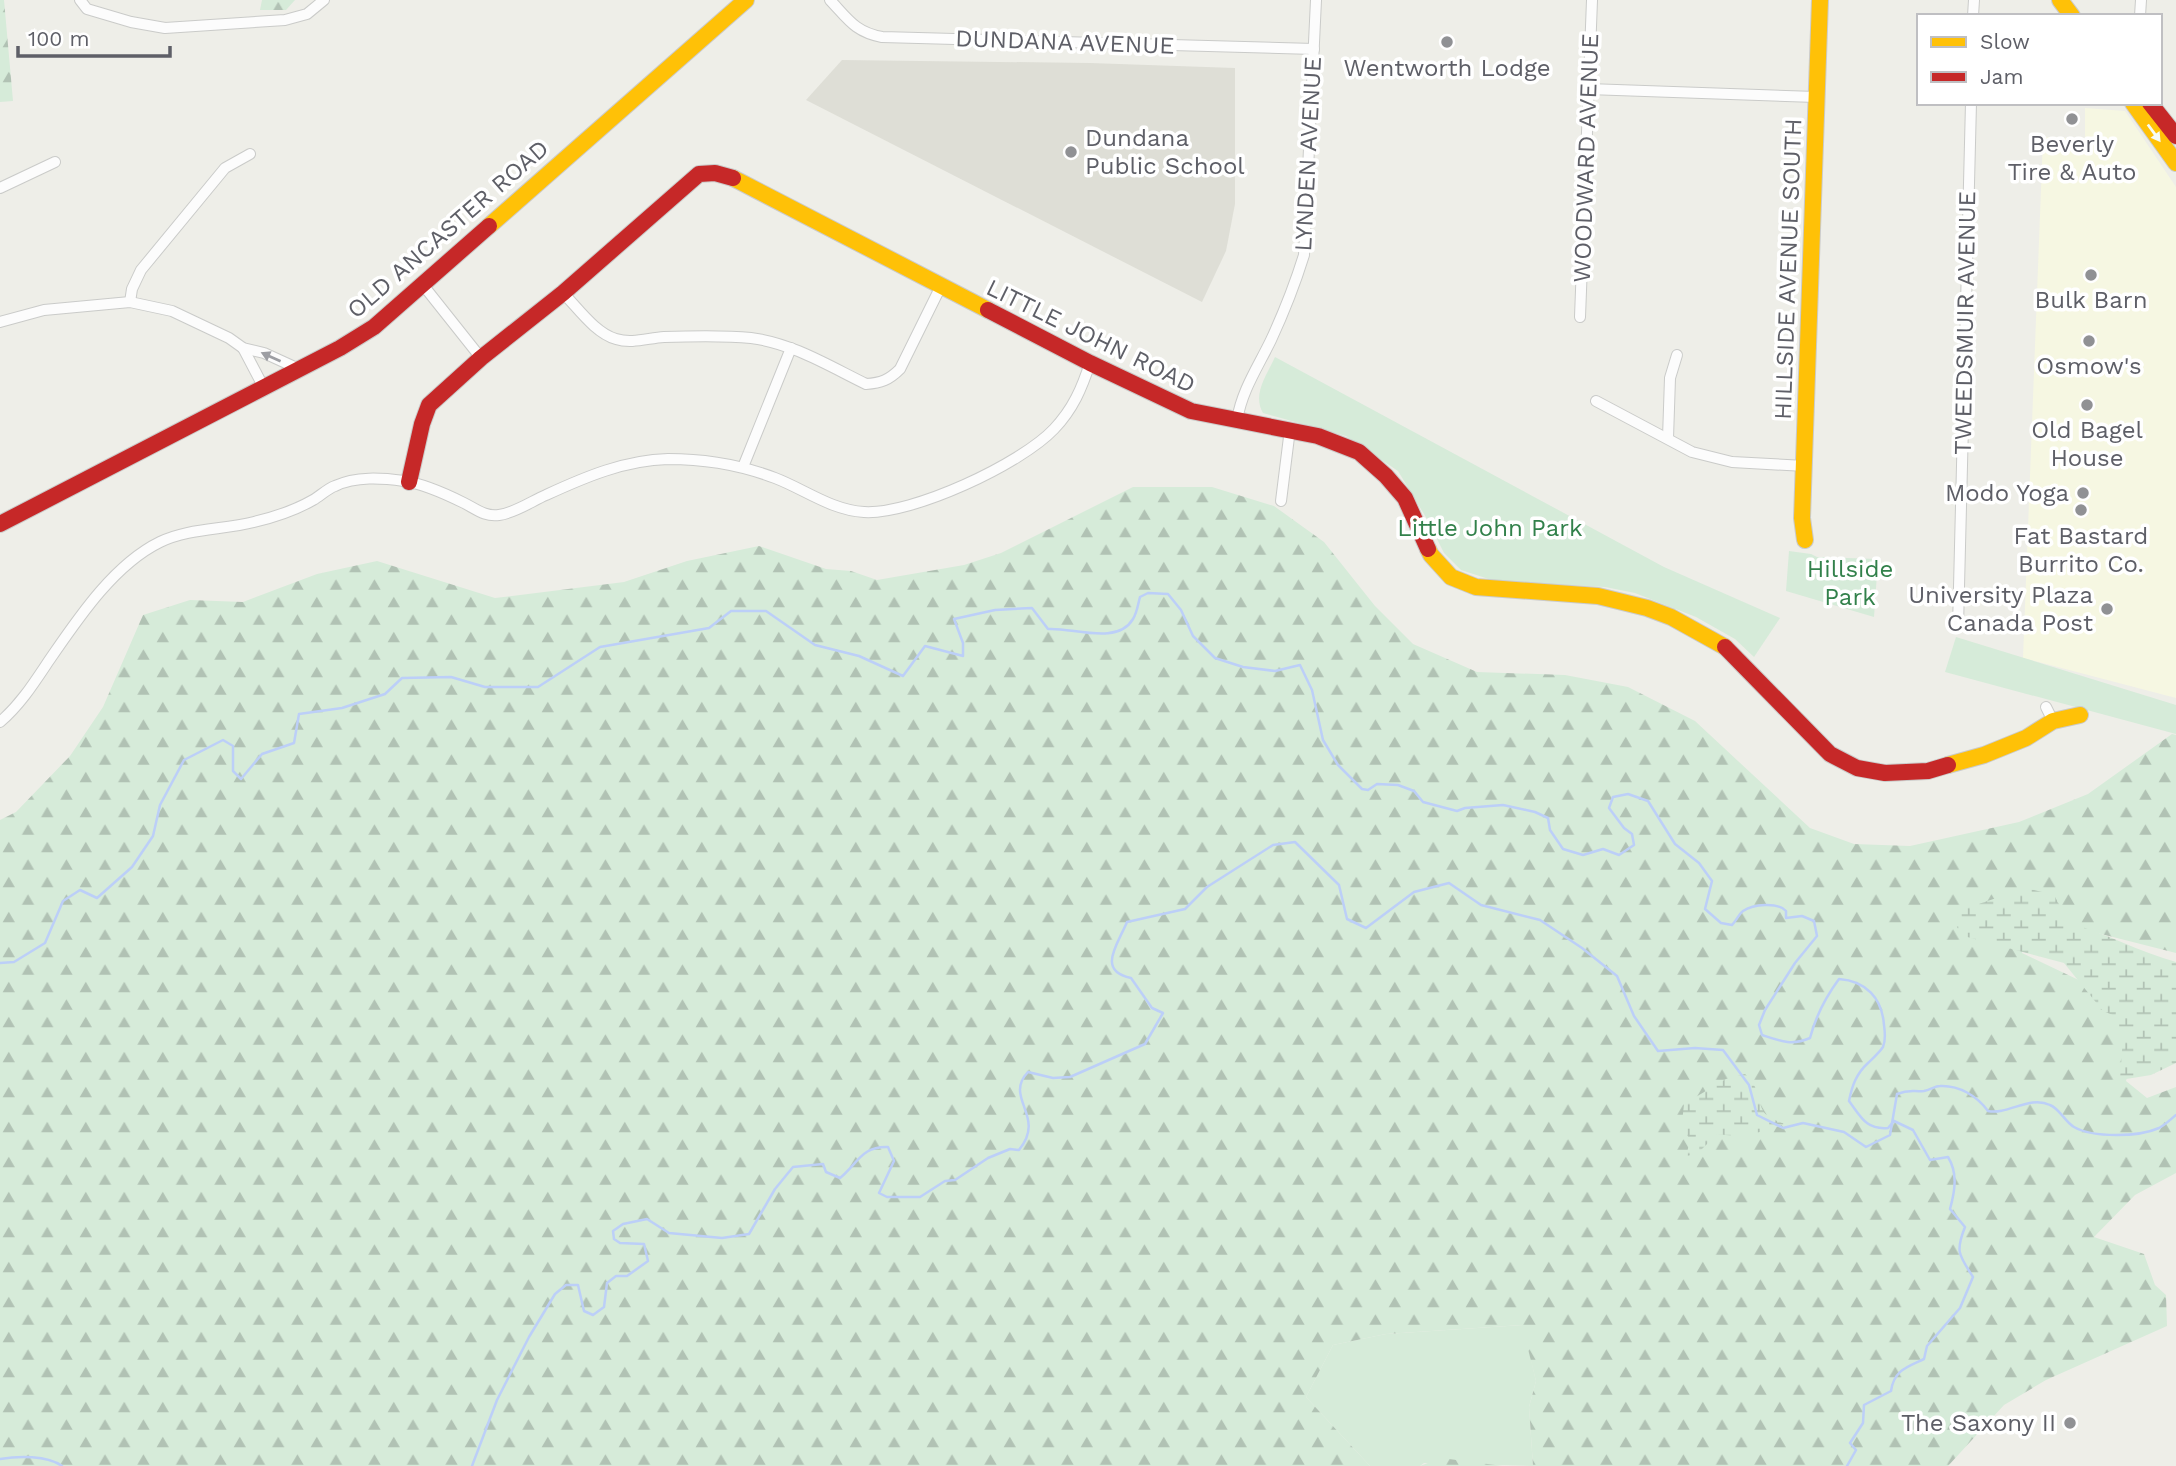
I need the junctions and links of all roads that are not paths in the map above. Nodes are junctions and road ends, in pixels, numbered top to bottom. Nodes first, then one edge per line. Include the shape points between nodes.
1 (80, 0) edge
2 (324, 0) edge
3 (746, 0) edge
4 (830, 0) edge
5 (1316, 0) edge
6 (1592, 0) edge
7 (1820, 0) edge
8 (1314, 49) junction
9 (1588, 89) junction
10 (1816, 97) junction
11 (1971, 105) edge
12 (2134, 105) edge
13 (2152, 105) edge
14 (2176, 136) edge
15 (250, 154) dead end
16 (55, 162) dead end
17 (2176, 163) edge
18 (0, 188) edge
19 (423, 285) junction
20 (941, 286) junction
21 (563, 293) junction
22 (130, 302) junction
23 (1580, 317) dead end
24 (0, 322) edge
25 (243, 348) junction
26 (791, 348) junction
27 (1677, 355) dead end
28 (481, 358) junction
29 (1090, 363) junction
30 (299, 369) junction
31 (263, 386) junction
32 (1596, 401) dead end
33 (1237, 419) junction
34 (1290, 429) junction
35 (1668, 438) junction
36 (1805, 466) junction
37 (743, 467) junction
38 (409, 482) junction
39 (1281, 501) dead end
40 (0, 524) edge
41 (1805, 540) dead end
42 (1958, 627) dead end
43 (2080, 715) dead end
44 (0, 722) edge

1 - 2 street via 87,9 165,28 285,20 307,14
3 - 19 street, OLD ANCASTER ROAD
4 - 8 street, DUNDANA AVENUE via 855,27 882,37
5 - 8 street, LYNDEN AVENUE
6 - 9 street, WOODWARD AVENUE
7 - 10 street, HILLSIDE AVENUE SOUTH
8 - 33 street, LYNDEN AVENUE via 1304,255 1293,292 1246,387
9 - 10 street
9 - 23 street, WOODWARD AVENUE
10 - 36 street, HILLSIDE AVENUE SOUTH
11 - 42 street, TWEEDSMUIR AVENUE
12 -> 17 street
13 - 14 street
15 - 22 street via 225,168 141,270
16 - 18 street
19 - 28 street
19 - 30 street, OLD ANCASTER ROAD via 374,327
20 - 21 street, LITTLE JOHN ROAD via 715,173 699,174
20 - 26 street via 900,369 890,379 866,384
20 - 29 street, LITTLE JOHN ROAD
21 - 26 street via 614,339 716,336 753,338
21 - 28 street, LITTLE JOHN ROAD
22 - 24 street via 44,310
22 - 25 street via 172,311
30 -> 25 street
25 - 31 street
26 - 37 street
27 - 35 street via 1670,378
28 - 38 street, LITTLE JOHN ROAD via 429,405
29 - 33 street, LITTLE JOHN ROAD via 1191,411
29 - 37 street via 1082,389 1052,431 1028,451 928,500 863,512 830,504
30 - 31 street, OLD ANCASTER ROAD
31 - 40 street, OLD ANCASTER ROAD
32 - 35 street
33 - 34 street, LITTLE JOHN ROAD
34 - 39 street
34 - 43 street, LITTLE JOHN ROAD via 1341,443 1376,465 1405,498 1431,555 1451,577 1476,587 1598,596 1671,617 1727,648 1830,754 1857,768 1885,773 1928,771 2025,738 2050,714
35 - 36 street via 1692,452 1732,462
36 - 41 street, HILLSIDE AVENUE SOUTH
37 - 38 street via 666,459 628,464 589,475 499,515 480,513
38 - 44 street via 364,479 334,486 284,514 162,541 113,577

